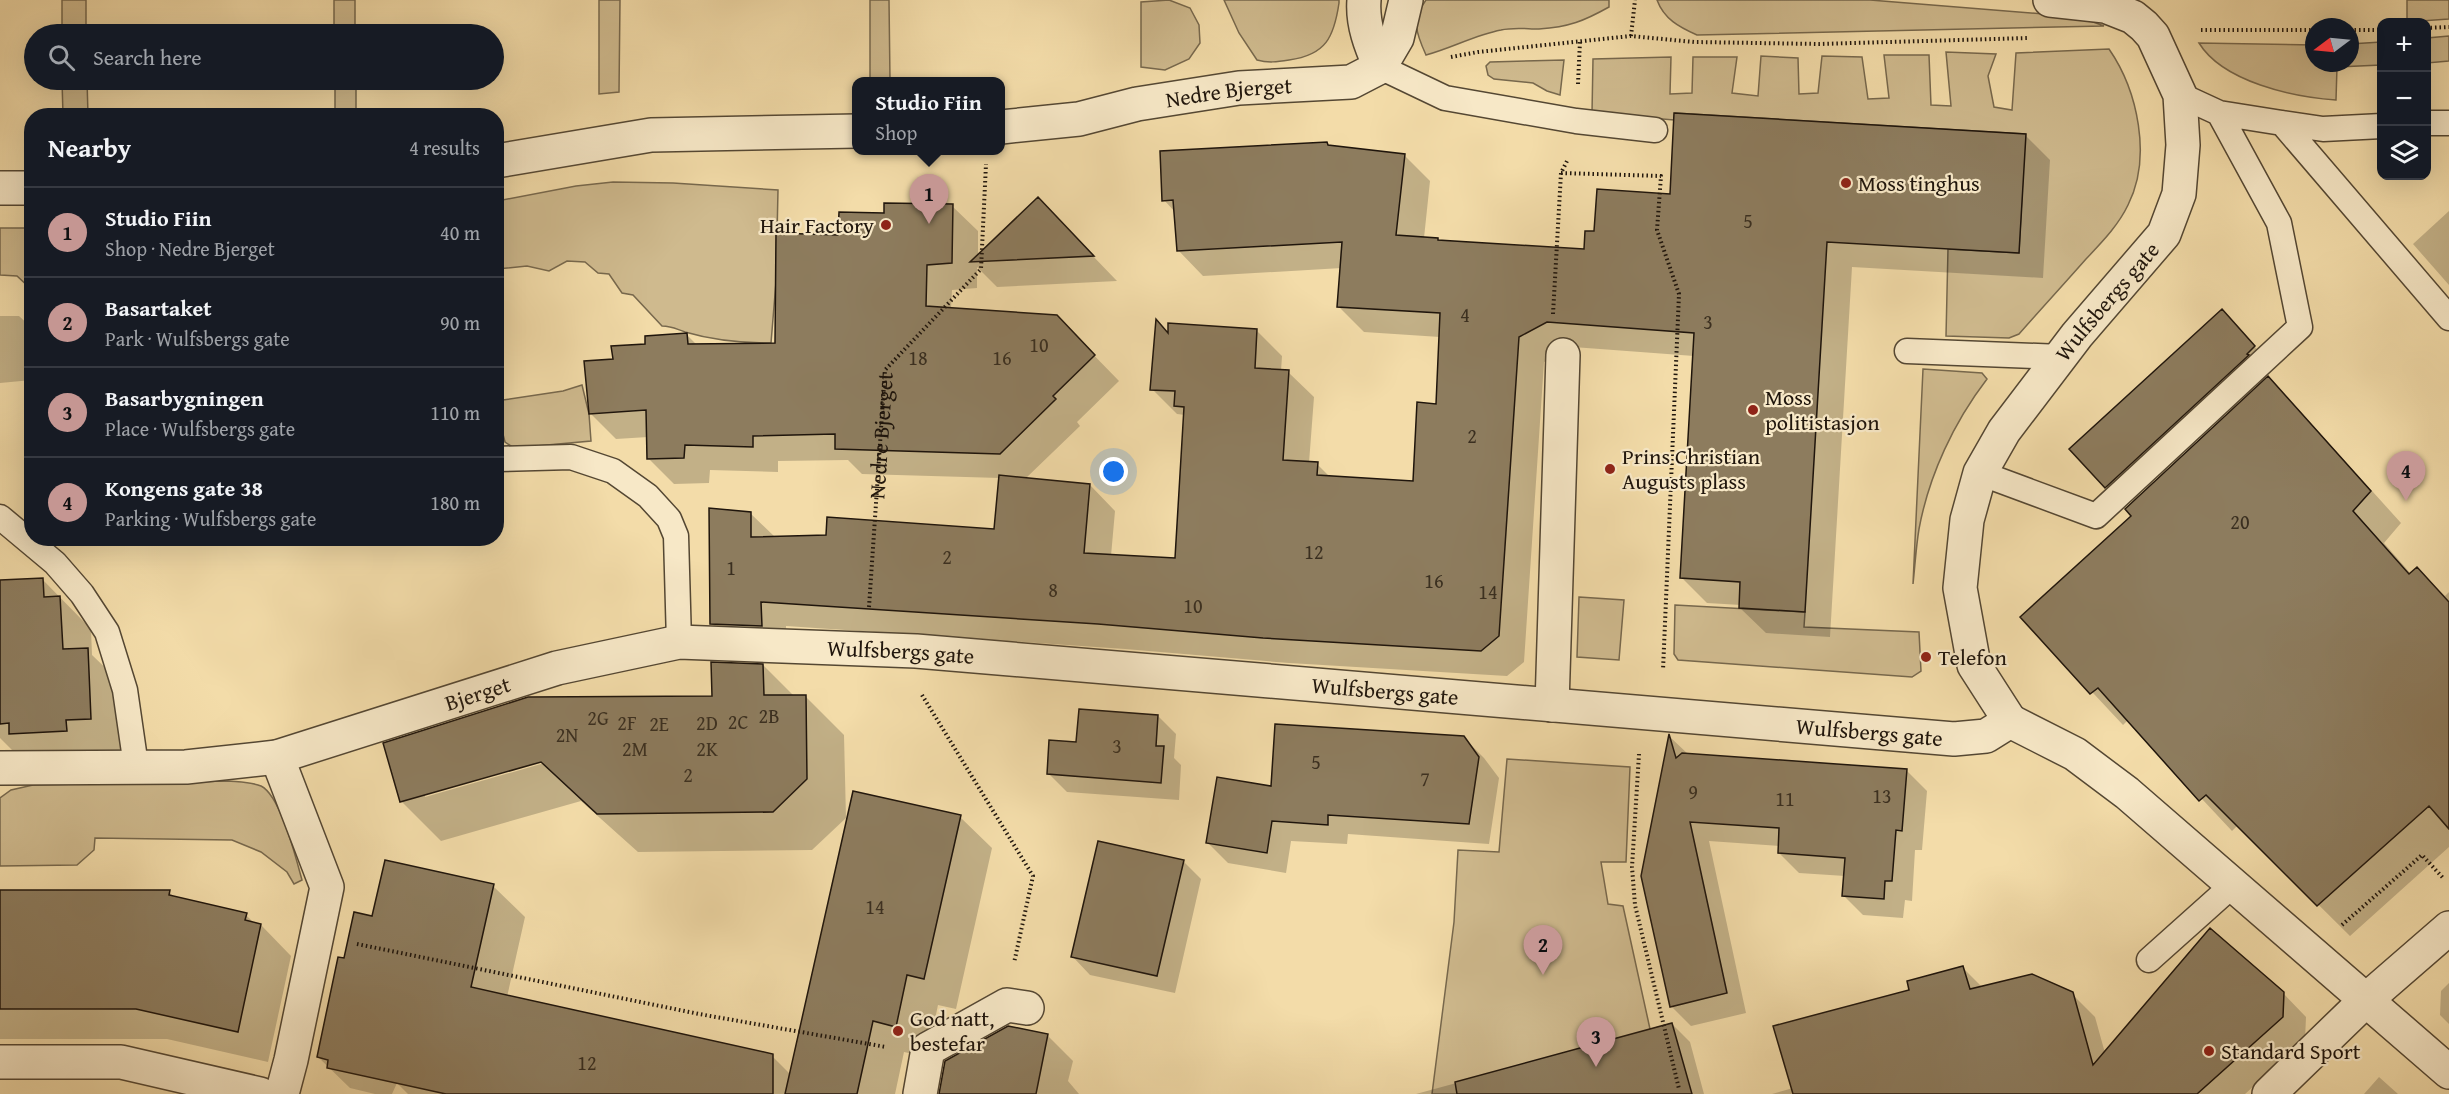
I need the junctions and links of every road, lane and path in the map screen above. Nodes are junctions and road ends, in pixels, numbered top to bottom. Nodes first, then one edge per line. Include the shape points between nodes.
1 (1364, 0) edge
2 (1406, 0) edge
3 (1635, 0) edge
4 (2049, 0) edge
5 (2449, 27) edge
6 (2431, 28) edge
7 (2201, 30) dead end
8 (2305, 30) edge
9 (2359, 30) edge
10 (2377, 30) edge
11 (1631, 36) junction
12 (2040, 38) dead end
13 (1580, 41) dead end
14 (1380, 68) junction
15 (2180, 95) junction
16 (2219, 113) junction
17 (2283, 123) junction
18 (2431, 123) edge
19 (2449, 123) edge
20 (2377, 126) edge
21 (1005, 127) edge
22 (1655, 130) dead end
23 (852, 131) edge
24 (1569, 156) dead end
25 (986, 158) dead end
26 (504, 160) edge
27 (1561, 173) junction
28 (0, 188) edge
29 (24, 188) edge
30 (2449, 318) edge
31 (1907, 351) dead end
32 (1563, 356) joint
33 (2061, 357) junction
34 (504, 459) edge
35 (1980, 473) junction
36 (0, 517) edge
37 (24, 537) edge
38 (35, 546) edge
39 (679, 642) junction
40 (755, 644) joint
41 (869, 649) junction
42 (1663, 670) dead end
43 (921, 692) dead end
44 (1552, 705) junction
45 (1631, 713) junction
46 (2010, 721) junction
47 (277, 757) junction
48 (136, 766) junction
49 (0, 768) edge
50 (2444, 879) dead end
51 (2234, 884) junction
52 (2351, 917) dead end
53 (2449, 928) edge
54 (350, 942) dead end
55 (2149, 960) dead end
56 (1012, 972) dead end
57 (2366, 1000) junction
58 (1027, 1008) dead end
59 (928, 1049) junction
60 (0, 1062) edge
61 (2449, 1072) edge
62 (1679, 1089) dead end
63 (260, 1094) edge
64 (282, 1094) edge
65 (920, 1094) edge
66 (2269, 1094) edge

1 - 14 street via 1363,14
2 - 14 street via 1397,38
3 - 11 path
4 - 15 street, Wulfsbergs gate via 2105,6 2133,17 2153,36
5 - 6 path
7 - 8 path
9 - 10 path
11 - 12 path via 1694,42 1819,44
11 - 13 path
14 - 21 street, Nedre Bjerget via 1351,82 1239,88 1137,104 1079,118
14 - 22 lane via 1445,98 1576,121
15 - 16 lane
15 - 33 street, Wulfsbergs gate via 2179,194 2164,234
16 - 17 lane
16 - 35 lane via 2279,222 2300,327 2096,516
17 - 20 lane via 2323,129
17 - 30 lane
18 - 19 lane
23 - 26 street via 651,135
24 - 27 path
25 - 41 path, Nedre Bjerget via 981,268 885,370
27 - 32 path via 1553,325
27 - 42 path via 1661,176 1657,230 1679,294
28 - 29 street
31 - 33 lane
32 - 44 street
33 - 35 street, Wulfsbergs gate via 2004,431
34 - 39 lane via 571,458 613,471 648,496 669,519 676,536
35 - 46 street, Wulfsbergs gate via 1967,520 1960,588 1974,665
36 - 37 lane
38 - 48 lane via 82,594 107,632 125,690
39 - 40 street, Bjerget
39 - 47 street, Bjerget via 557,668
40 - 41 street, Wulfsbergs gate
41 - 44 street, Wulfsbergs gate
43 - 56 path via 1033,876
44 - 45 street, Wulfsbergs gate
45 - 46 street, Wulfsbergs gate via 1658,712 1954,739 1986,736
45 - 62 path via 1640,760 1632,867 1635,905
46 - 51 street via 2075,754
47 - 48 street, Bjerget via 186,767
47 - 64 street via 327,887
48 - 49 street, Bjerget
50 - 52 path via 2422,855
51 - 55 lane
51 - 57 street
53 - 57 street
54 - 59 path via 699,1014 894,1048
57 - 61 street
57 - 66 street
58 - 59 street via 1007,1005
59 - 65 street
60 - 63 street via 121,1062

